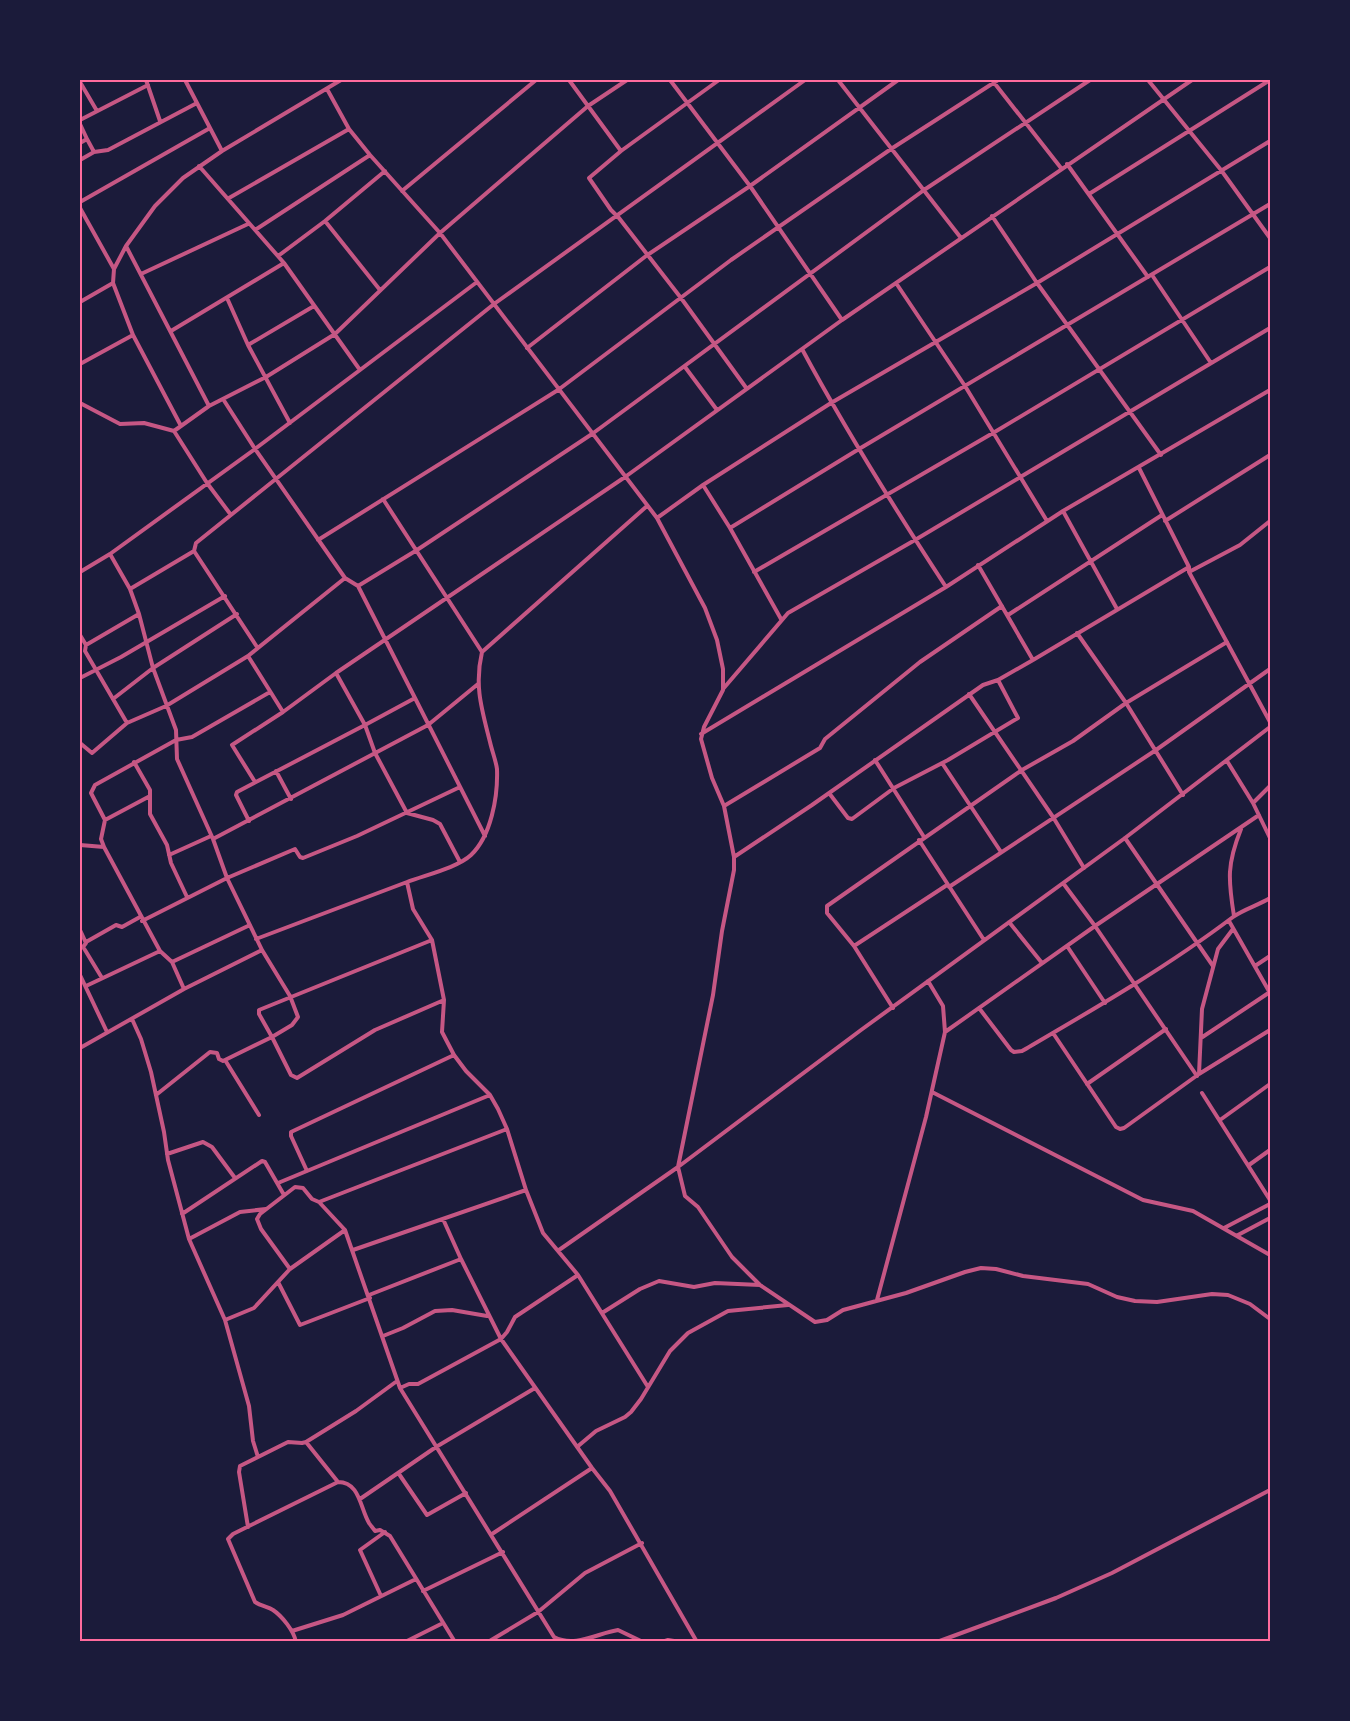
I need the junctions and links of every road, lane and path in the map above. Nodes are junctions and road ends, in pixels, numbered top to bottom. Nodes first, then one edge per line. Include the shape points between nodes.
1 (184, 80) edge
2 (341, 80) edge
3 (536, 80) edge
4 (569, 80) edge
5 (627, 80) edge
6 (670, 80) edge
7 (719, 80) edge
8 (805, 80) edge
9 (838, 80) edge
10 (898, 80) edge
11 (995, 80) edge
12 (1090, 80) edge
13 (1148, 80) edge
14 (1192, 80) edge
15 (1270, 80) edge
16 (80, 82) edge
17 (147, 82) edge
18 (327, 89) junction
19 (1162, 98) junction
20 (196, 103) junction
21 (688, 103) junction
22 (588, 106) junction
23 (860, 107) junction
24 (97, 111) junction
25 (160, 121) junction
26 (80, 122) edge
27 (1026, 123) junction
28 (210, 128) junction
29 (349, 129) junction
30 (1188, 130) junction
31 (87, 139) junction
32 (1270, 141) edge
33 (718, 142) junction
34 (80, 143) edge
35 (891, 149) junction
36 (222, 151) junction
37 (621, 151) junction
38 (94, 152) junction
39 (370, 155) junction
40 (80, 160) edge
41 (1067, 164) junction
42 (199, 166) junction
43 (1061, 168) junction
44 (1221, 170) junction
45 (385, 171) junction
46 (750, 186) junction
47 (924, 190) junction
48 (402, 191) junction
49 (1089, 194) junction
50 (229, 198) junction
51 (80, 202) edge
52 (1270, 204) edge
53 (80, 208) edge
54 (616, 215) junction
55 (1254, 215) junction
56 (992, 216) junction
57 (86, 219) junction
58 (326, 221) junction
59 (80, 222) edge
60 (248, 224) junction
61 (778, 228) junction
62 (255, 230) junction
63 (440, 233) junction
64 (1117, 234) junction
65 (961, 238) junction
66 (1270, 238) edge
67 (126, 246) junction
68 (646, 255) junction
69 (278, 256) junction
70 (284, 264) junction
71 (1270, 267) edge
72 (114, 269) junction
73 (141, 274) junction
74 (811, 274) junction
75 (1150, 276) junction
76 (477, 282) junction
77 (113, 283) junction
78 (896, 283) junction
79 (1036, 283) junction
80 (380, 290) junction
81 (227, 297) junction
82 (681, 298) junction
83 (80, 302) edge
84 (494, 304) junction
85 (314, 306) junction
86 (1182, 319) junction
87 (842, 320) junction
88 (1068, 326) junction
89 (1270, 328) edge
90 (171, 331) junction
91 (335, 334) junction
92 (133, 335) junction
93 (934, 341) junction
94 (248, 345) junction
95 (714, 346) junction
96 (526, 348) junction
97 (802, 349) junction
98 (1211, 363) junction
99 (80, 364) edge
100 (685, 367) junction
101 (1099, 369) junction
102 (360, 370) junction
103 (266, 377) junction
104 (965, 386) junction
105 (747, 388) junction
106 (558, 390) junction
107 (1270, 390) edge
108 (223, 399) junction
109 (80, 403) edge
110 (831, 403) junction
111 (209, 406) junction
112 (717, 410) junction
113 (1129, 411) junction
114 (290, 423) junction
115 (181, 426) junction
116 (174, 430) junction
117 (993, 433) junction
118 (592, 434) junction
119 (255, 449) junction
120 (858, 449) junction
121 (1161, 455) junction
122 (1270, 455) edge
123 (1139, 468) junction
124 (625, 477) junction
125 (1020, 478) junction
126 (277, 480) junction
127 (207, 483) junction
128 (703, 485) junction
129 (886, 495) junction
130 (383, 498) junction
131 (647, 506) junction
132 (1063, 512) junction
133 (231, 514) junction
134 (1162, 515) junction
135 (657, 518) junction
136 (1047, 521) junction
137 (1165, 521) junction
138 (1270, 521) edge
139 (730, 528) junction
140 (318, 540) junction
141 (915, 540) junction
142 (417, 550) junction
143 (194, 551) junction
144 (110, 554) junction
145 (1090, 563) junction
146 (978, 565) junction
147 (1189, 569) junction
148 (80, 572) edge
149 (754, 572) junction
150 (345, 578) junction
151 (358, 586) junction
152 (946, 587) junction
153 (130, 589) junction
154 (225, 596) junction
155 (446, 598) junction
156 (1002, 606) junction
157 (1117, 609) junction
158 (140, 614) junction
159 (237, 614) junction
160 (1008, 615) junction
161 (781, 619) junction
162 (1077, 633) junction
163 (80, 635) edge
164 (384, 640) junction
165 (1227, 642) junction
166 (147, 643) junction
167 (86, 645) junction
168 (257, 647) junction
169 (482, 652) junction
170 (248, 656) junction
171 (1033, 660) junction
172 (153, 668) junction
173 (1270, 669) edge
174 (96, 670) junction
175 (336, 673) junction
176 (80, 678) edge
177 (998, 680) junction
178 (478, 684) junction
179 (1249, 684) junction
180 (723, 690) junction
181 (270, 692) junction
182 (969, 694) junction
183 (415, 698) junction
184 (113, 699) junction
185 (1126, 703) junction
186 (166, 706) junction
187 (283, 712) junction
188 (1270, 722) edge
189 (128, 723) junction
190 (365, 725) junction
191 (428, 725) junction
192 (1270, 727) edge
193 (995, 732) junction
194 (701, 734) junction
195 (176, 740) junction
196 (80, 743) edge
197 (1156, 750) junction
198 (375, 753) junction
199 (875, 760) junction
200 (1227, 761) junction
201 (134, 762) junction
202 (942, 763) junction
203 (1022, 770) junction
204 (276, 771) junction
205 (255, 782) junction
206 (1270, 786) edge
207 (459, 787) junction
208 (894, 789) junction
209 (829, 793) junction
210 (1183, 795) junction
211 (150, 796) junction
212 (291, 799) junction
213 (1253, 803) junction
214 (724, 806) junction
215 (970, 806) junction
216 (407, 813) junction
217 (1259, 815) junction
218 (1053, 817) junction
219 (105, 820) junction
220 (249, 821) junction
221 (1241, 828) junction
222 (485, 836) junction
223 (212, 837) junction
224 (1270, 837) edge
225 (1125, 838) junction
226 (922, 839) junction
227 (80, 846) edge
228 (104, 847) junction
229 (1002, 853) junction
230 (169, 855) junction
231 (734, 857) junction
232 (460, 862) junction
233 (1084, 868) junction
234 (227, 878) junction
235 (407, 882) junction
236 (1064, 883) junction
237 (1157, 884) junction
238 (948, 886) junction
239 (187, 897) junction
240 (1270, 898) edge
241 (1234, 916) junction
242 (141, 919) junction
243 (1229, 921) junction
244 (1009, 922) junction
245 (250, 925) junction
246 (1095, 926) junction
247 (1233, 929) junction
248 (80, 930) edge
249 (256, 939) junction
250 (432, 940) junction
251 (984, 940) junction
252 (86, 942) junction
253 (1197, 943) junction
254 (854, 946) junction
255 (1067, 946) junction
256 (81, 948) edge
257 (262, 950) junction
258 (160, 951) junction
259 (1270, 956) edge
260 (172, 962) junction
261 (1042, 963) junction
262 (1212, 966) junction
263 (1255, 966) junction
264 (80, 975) edge
265 (102, 978) junction
266 (928, 981) junction
267 (1134, 984) junction
268 (86, 986) junction
269 (184, 989) junction
270 (1270, 993) edge
271 (290, 996) junction
272 (444, 1000) junction
273 (1105, 1003) junction
274 (892, 1008) junction
275 (979, 1008) junction
276 (132, 1019) junction
277 (1166, 1029) junction
278 (1270, 1030) edge
279 (107, 1032) junction
280 (945, 1032) junction
281 (1053, 1033) junction
282 (272, 1037) junction
283 (1201, 1038) junction
284 (80, 1048) edge
285 (454, 1055) junction
286 (225, 1060) junction
287 (1198, 1075) junction
288 (1088, 1084) junction
289 (1270, 1084) edge
290 (932, 1092) junction
291 (1202, 1094) dead end
292 (490, 1095) junction
293 (156, 1096) junction
294 (259, 1116) dead end
295 (1220, 1120) junction
296 (507, 1130) junction
297 (1270, 1150) edge
298 (167, 1154) junction
299 (1249, 1165) junction
300 (678, 1167) junction
301 (307, 1171) junction
302 (235, 1178) junction
303 (278, 1184) junction
304 (526, 1190) junction
305 (284, 1195) junction
306 (319, 1202) junction
307 (1270, 1202) edge
308 (266, 1209) junction
309 (182, 1214) junction
310 (1270, 1218) edge
311 (443, 1219) junction
312 (1224, 1228) junction
313 (345, 1230) junction
314 (1237, 1236) junction
315 (189, 1239) junction
316 (352, 1250) junction
317 (559, 1250) junction
318 (1270, 1254) edge
319 (461, 1259) junction
320 (290, 1269) junction
321 (578, 1275) junction
322 (278, 1281) junction
323 (760, 1285) junction
324 (370, 1297) junction
325 (877, 1300) junction
326 (788, 1305) junction
327 (602, 1313) junction
328 (488, 1316) junction
329 (1270, 1318) edge
330 (225, 1320) junction
331 (383, 1336) junction
332 (501, 1339) junction
333 (397, 1381) junction
334 (648, 1387) junction
335 (400, 1388) junction
336 (535, 1388) junction
337 (306, 1442) junction
338 (436, 1447) junction
339 (577, 1447) junction
340 (258, 1457) junction
341 (591, 1468) junction
342 (399, 1474) junction
343 (338, 1482) junction
344 (1270, 1490) edge
345 (466, 1493) junction
346 (360, 1499) junction
347 (248, 1527) junction
348 (386, 1532) junction
349 (492, 1534) junction
350 (642, 1544) junction
351 (503, 1552) junction
352 (416, 1579) junction
353 (423, 1591) junction
354 (381, 1596) junction
355 (538, 1612) junction
356 (443, 1623) junction
357 (292, 1631) junction
358 (296, 1641) edge
359 (405, 1641) edge
360 (454, 1641) edge
361 (488, 1641) edge
362 (643, 1641) edge
363 (662, 1641) edge
364 (680, 1641) edge
365 (697, 1641) edge
366 (937, 1641) edge

1 - 20 street
2 - 18 street
3 - 48 street
4 - 22 street
5 - 22 street
6 - 21 street
7 - 21 street
8 - 33 street
9 - 23 street
10 - 23 street
11 - 27 street
11 - 35 street
12 - 27 street
13 - 19 street
14 - 19 street
15 - 30 street
16 - 24 street
17 - 24 street
17 - 25 street
18 - 29 street
18 - 36 street
19 - 30 street
19 - 41 street
20 - 25 street
20 - 28 street
21 - 33 street
21 - 37 street
22 - 37 street
22 - 63 street
23 - 35 street
23 - 46 street
24 - 26 street
25 - 38 street via 108,150
26 - 31 street
27 - 43 street
27 - 47 street
28 - 36 street
28 - 51 street
29 - 39 street
29 - 50 street
30 - 44 street
30 - 49 street
31 - 34 street
31 - 38 street
32 - 44 street
33 - 46 street
33 - 54 street
35 - 47 street
35 - 61 street
36 - 42 street
37 - 54 street via 589,178
38 - 40 street
39 - 45 street
39 - 62 street
41 - 43 street
41 - 49 street
42 - 50 street
42 - 67 street via 155,206
43 - 56 street
44 - 55 street
44 - 64 street
45 - 48 street
45 - 58 street
46 - 61 street
46 - 68 street
47 - 65 street
47 - 74 street
48 - 63 street
49 - 64 street
50 - 60 street
52 - 55 street
53 - 57 street
54 - 68 street
54 - 84 street
55 - 66 street
55 - 75 street
56 - 65 street
56 - 79 street
57 - 59 street
57 - 72 street
58 - 69 street
58 - 80 street
60 - 62 street
60 - 73 street
61 - 74 street
61 - 82 street
62 - 69 street
63 - 76 street
63 - 80 street
64 - 75 street
64 - 79 street
65 - 78 street
67 - 72 street
67 - 73 street
68 - 82 street
68 - 96 street
69 - 70 street
70 - 81 street
70 - 85 street
71 - 86 street
72 - 77 street
73 - 90 street
74 - 87 street
74 - 95 street
75 - 86 street
75 - 88 street
76 - 84 street
76 - 102 street
77 - 83 street
77 - 92 street
78 - 87 street
78 - 93 street
79 - 88 street
79 - 93 street
80 - 91 street
81 - 90 street
81 - 94 street
82 - 95 street
82 - 106 street
84 - 96 street
84 - 126 street
85 - 91 street
85 - 94 street
86 - 98 street
86 - 101 street
87 - 97 street
88 - 101 street
88 - 104 street
89 - 98 street
90 - 111 street
91 - 102 street
91 - 103 street
92 - 99 street
92 - 115 street
93 - 104 street
93 - 110 street
94 - 103 street
95 - 100 street
95 - 105 street
96 - 106 street
97 - 105 street
97 - 110 street
98 - 113 street
100 - 112 street
100 - 118 street
101 - 113 street
101 - 117 street
102 - 114 street
103 - 108 street
103 - 114 street
104 - 117 street
104 - 120 street
105 - 112 street
106 - 118 street
106 - 130 street
107 - 121 street
108 - 111 street
108 - 119 street
109 - 116 street via 120,424 144,423
110 - 120 street
110 - 128 street
111 - 115 street
112 - 124 street
113 - 121 street
113 - 125 street
114 - 119 street
115 - 116 street
116 - 127 street
117 - 125 street
117 - 129 street
118 - 124 street
118 - 142 street
119 - 126 street
119 - 127 street
120 - 129 street
120 - 139 street
121 - 123 street
122 - 137 street
123 - 132 street
123 - 134 street
124 - 131 street
124 - 155 street
125 - 136 street
125 - 141 street
126 - 133 street
126 - 140 street
127 - 133 street
127 - 144 street
128 - 135 street
128 - 139 street
129 - 141 street
129 - 149 street
130 - 140 street
130 - 142 street
131 - 135 street
131 - 169 street
132 - 136 street
132 - 145 street
133 - 143 street via 196,543
134 - 137 street
134 - 145 street
135 - 180 street via 711,623 723,669
136 - 146 street
137 - 147 street
138 - 147 street via 1240,545
139 - 149 street
140 - 150 street
141 - 152 street
141 - 161 street
142 - 151 street
142 - 155 street
143 - 153 street
143 - 154 street
144 - 148 street
144 - 153 street
145 - 157 street
145 - 160 street
146 - 152 street
146 - 156 street
147 - 157 street
147 - 165 street
149 - 161 street
150 - 151 street
150 - 168 street
151 - 164 street
152 - 194 street
153 - 158 street
154 - 159 street
154 - 166 street
155 - 164 street
155 - 169 street
156 - 160 street
156 - 214 street via 920,662 825,739 820,748
157 - 162 street
158 - 166 street
158 - 167 street
159 - 168 street
159 - 172 street
160 - 171 street
161 - 180 street
162 - 171 street
162 - 185 street
163 - 167 street
164 - 175 street
164 - 183 street
165 - 179 street
165 - 185 street
166 - 172 street
166 - 174 street
167 - 174 street via 85,651
168 - 170 street
169 - 178 street
170 - 181 street
170 - 186 street
171 - 177 street
172 - 184 street
172 - 186 street
173 - 179 street
174 - 176 street
174 - 184 street
175 - 187 street
175 - 190 street
177 - 182 street
177 - 193 street via 1019,717
178 - 191 street
178 - 222 street via 497,769 494,810
179 - 188 street
179 - 197 street
180 - 194 street
181 - 187 street
181 - 195 street via 192,737
182 - 193 street
182 - 199 street
183 - 190 street
183 - 191 street
184 - 189 street
185 - 197 street
185 - 203 street via 1073,741
186 - 189 street
186 - 195 street
187 - 205 street via 232,745
189 - 196 street via 92,753
190 - 198 street
190 - 204 street
191 - 198 street
191 - 207 street
192 - 200 street
193 - 202 street
193 - 203 street
194 - 214 street
195 - 201 street
195 - 223 street via 177,759
197 - 210 street
197 - 218 street
198 - 212 street
198 - 216 street
199 - 208 street
199 - 209 street
200 - 210 street
200 - 213 street
201 - 211 street
201 - 219 street via 92,789
202 - 208 street
202 - 215 street
203 - 215 street
203 - 218 street
204 - 205 street
204 - 212 street
205 - 220 street via 236,795
206 - 213 street
207 - 216 street
207 - 222 street
208 - 209 street via 850,819
208 - 226 street
209 - 231 street
210 - 225 street
211 - 219 street
211 - 230 street via 150,814
212 - 220 street
213 - 217 street
214 - 231 street
215 - 226 street
215 - 229 street
216 - 232 street via 440,824
216 - 234 street via 303,858 295,849
217 - 221 street
217 - 224 street
218 - 229 street
218 - 233 street
219 - 228 street via 101,839
220 - 223 street
221 - 237 street
221 - 241 street via 1228,877
222 - 232 street via 471,855
223 - 230 street
223 - 234 street
225 - 233 street
225 - 237 street
226 - 238 street
226 - 254 street via 826,908
227 - 228 street
228 - 242 street
229 - 238 street
230 - 239 street
231 - 300 street via 713,995
232 - 235 street
233 - 236 street
234 - 239 street
234 - 245 street
235 - 249 street
235 - 250 street via 413,909
236 - 244 street
236 - 246 street
237 - 246 street
237 - 253 street
238 - 251 street
238 - 254 street
239 - 242 street
240 - 241 street
241 - 243 street
242 - 252 street via 122,927 116,925
242 - 258 street
243 - 247 street
243 - 253 street
244 - 251 street
244 - 261 street
245 - 249 street
245 - 260 street
246 - 255 street
246 - 267 street
247 - 262 street via 1218,949
247 - 263 street
248 - 252 street
249 - 257 street
250 - 271 street
250 - 272 street
251 - 266 street
252 - 256 street
253 - 262 street
253 - 267 street
254 - 274 street
255 - 261 street
255 - 273 street
256 - 265 street
257 - 269 street
257 - 271 street
258 - 260 street
258 - 265 street
259 - 263 street
260 - 269 street
261 - 275 street
262 - 283 street via 1202,1009
263 - 270 street
264 - 268 street
265 - 268 street
266 - 274 street
266 - 280 street via 943,1006
267 - 273 street
267 - 277 street
268 - 279 street
269 - 276 street
270 - 283 street
271 - 282 street via 298,1017
271 - 282 street via 258,1011
272 - 282 street via 375,1030 297,1078 291,1075
272 - 285 street via 442,1032
273 - 281 street
274 - 300 street
275 - 280 street
275 - 281 street via 1014,1053
276 - 279 street
276 - 293 street
277 - 287 street
277 - 288 street
278 - 287 street
279 - 284 street
280 - 290 street
281 - 288 street
282 - 286 street
283 - 287 street
285 - 292 street
285 - 301 street via 291,1132
286 - 293 street via 210,1052
286 - 294 street
287 - 288 street via 1120,1129
289 - 295 street
290 - 312 street via 1143,1200 1193,1211
290 - 325 street
291 - 295 street
292 - 296 street
292 - 301 street
293 - 298 street
295 - 299 street
296 - 304 street
296 - 306 street
297 - 299 street
298 - 302 street via 195,1143 207,1143
298 - 309 street
299 - 307 street
300 - 317 street
300 - 323 street via 687,1199 698,1207 732,1257
301 - 303 street
302 - 303 street via 262,1161
302 - 309 street
303 - 305 street
304 - 311 street
304 - 317 street via 543,1233
305 - 306 street via 298,1186
305 - 308 street
306 - 313 street
307 - 312 street
308 - 315 street via 240,1212
308 - 320 street via 258,1223
309 - 315 street
310 - 314 street
311 - 316 street
311 - 319 street
312 - 314 street
313 - 316 street
313 - 320 street
314 - 318 street
315 - 330 street
316 - 324 street
317 - 321 street
319 - 324 street
319 - 328 street
320 - 322 street
321 - 327 street
321 - 332 street via 514,1317
322 - 324 street via 300,1325
322 - 330 street via 254,1308
323 - 326 street
323 - 327 street via 715,1283 688,1287 659,1281
324 - 331 street
325 - 326 street via 843,1310 822,1322
325 - 329 street via 981,1268 1088,1284 1135,1301 1228,1295
326 - 334 street via 728,1311 703,1324 681,1338
327 - 334 street
328 - 331 street via 435,1311
328 - 332 street
330 - 340 street via 249,1406
331 - 333 street
332 - 335 street via 418,1384
332 - 336 street
333 - 335 street
333 - 337 street
334 - 339 street via 625,1417 596,1431
335 - 338 street
336 - 338 street
336 - 339 street
337 - 340 street via 290,1442
337 - 343 street
338 - 342 street
338 - 345 street
339 - 341 street
340 - 347 street via 239,1469
341 - 349 street
341 - 350 street
342 - 345 street via 427,1515
342 - 346 street
343 - 346 street via 348,1484
343 - 347 street
344 - 366 street via 1112,1573 1056,1598
345 - 349 street
346 - 348 street via 375,1531
347 - 357 street via 230,1536 229,1542 255,1602 273,1610
348 - 352 street
348 - 354 street via 360,1550
349 - 351 street
350 - 355 street via 585,1573
350 - 365 street
351 - 353 street
351 - 355 street
352 - 353 street
352 - 354 street
353 - 356 street
354 - 357 street via 343,1615
355 - 361 street
355 - 362 street via 559,1640 582,1640 618,1630
356 - 359 street
356 - 360 street
357 - 358 street
363 - 364 street

